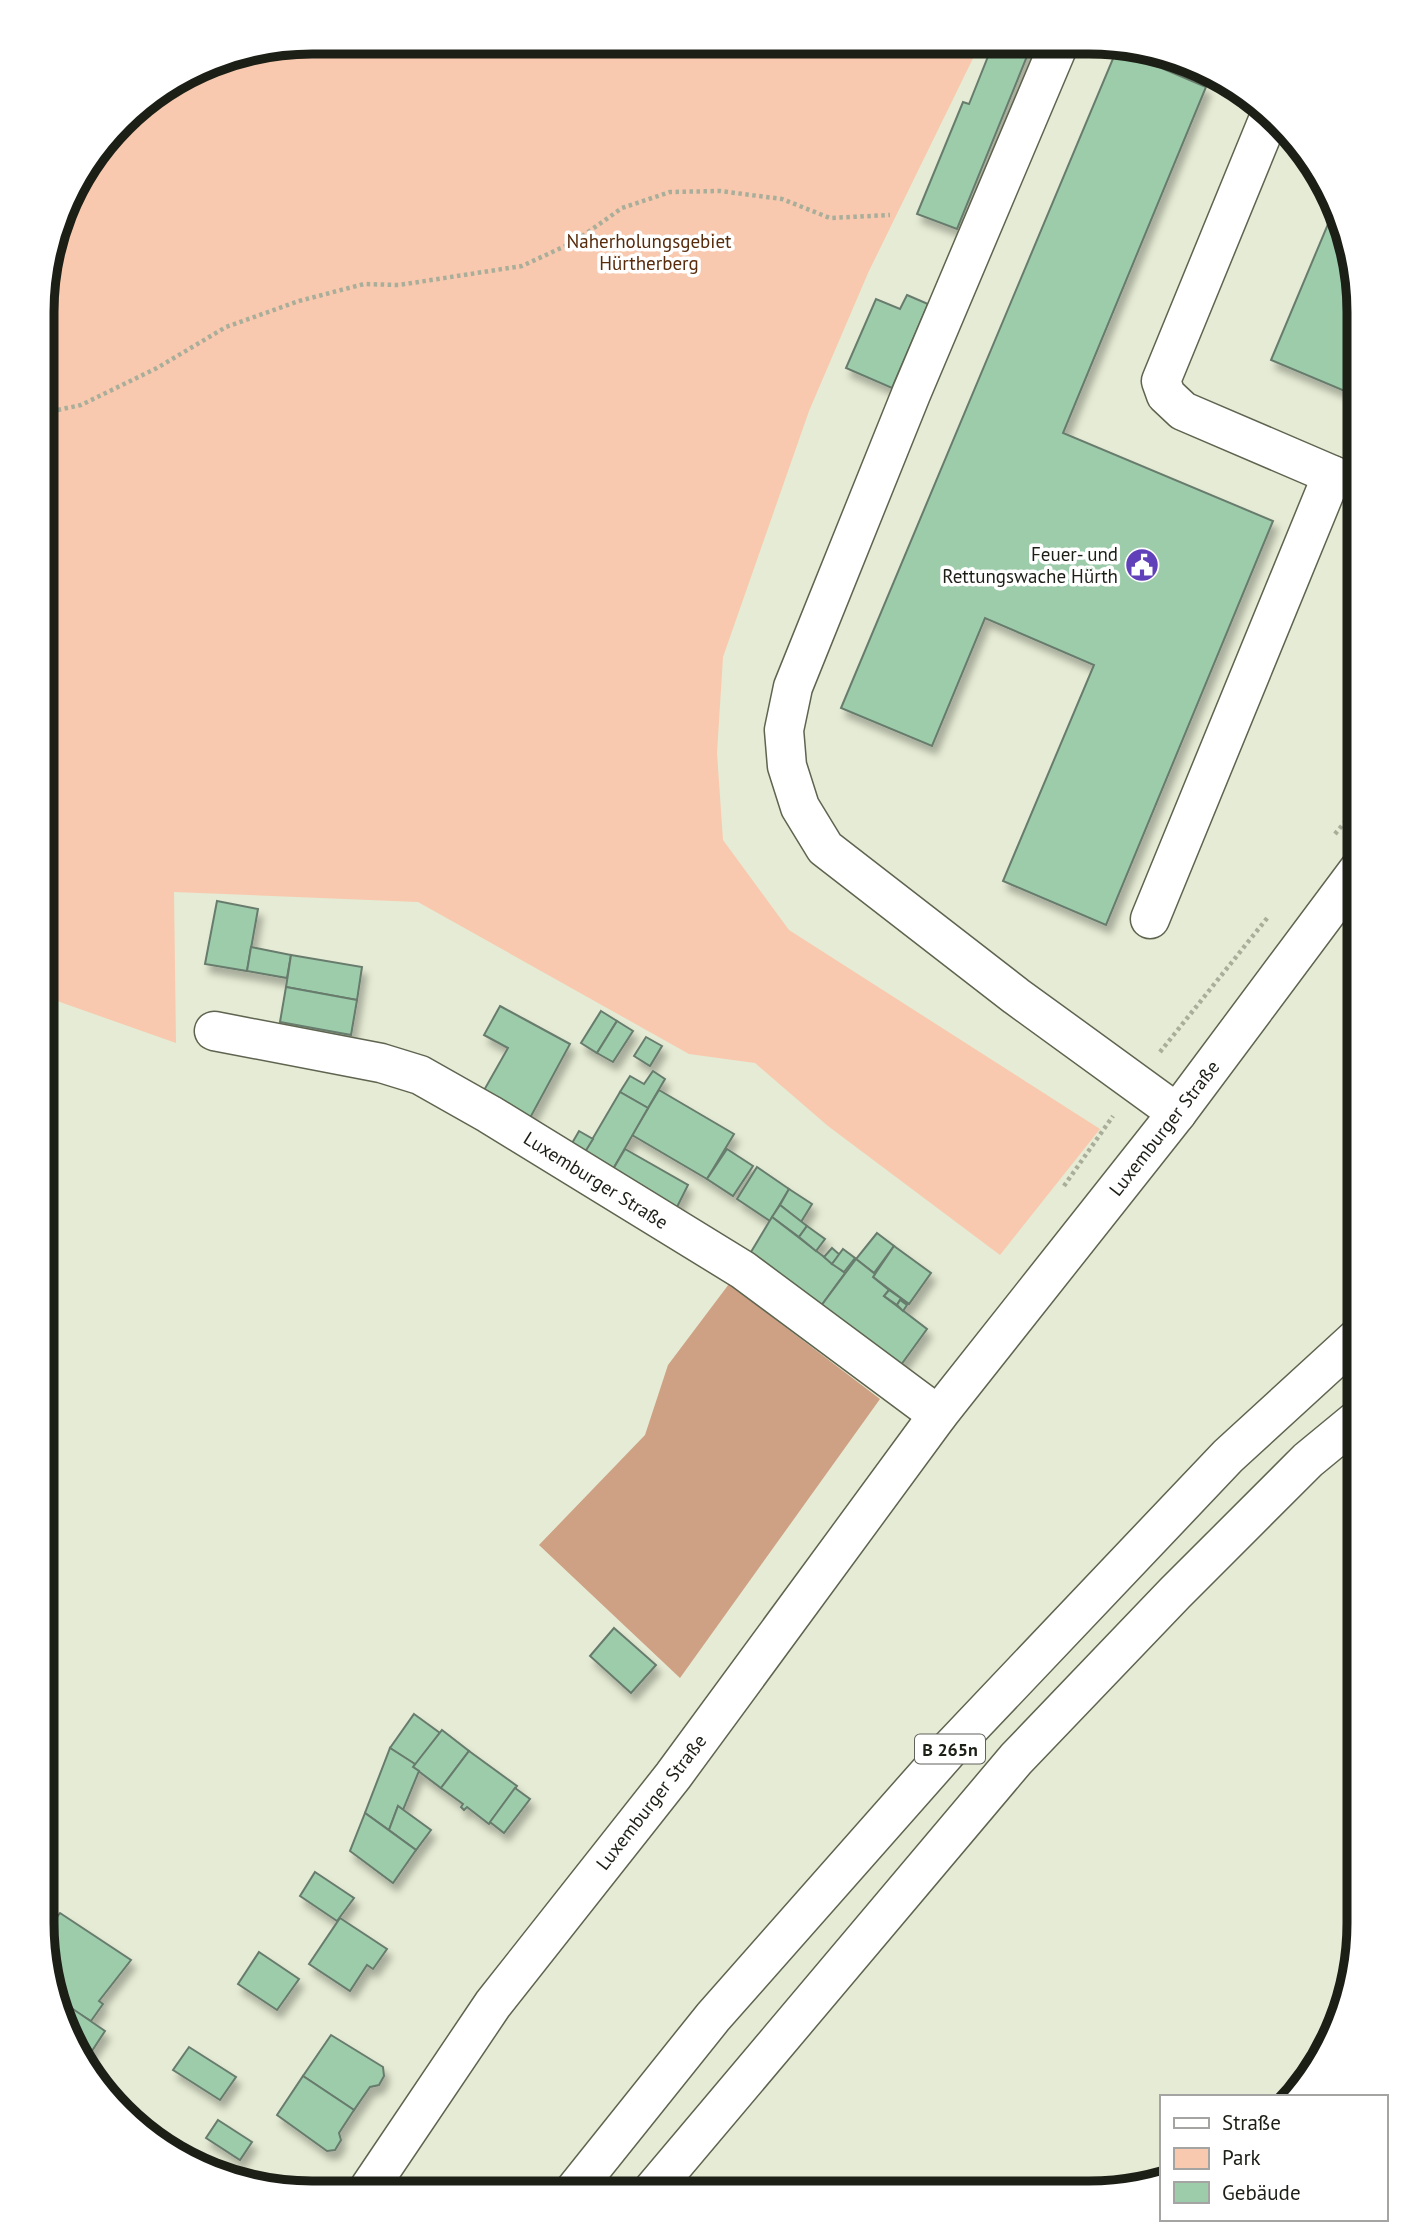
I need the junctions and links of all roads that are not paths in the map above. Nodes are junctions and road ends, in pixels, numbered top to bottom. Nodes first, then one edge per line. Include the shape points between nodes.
1 (1055, 54) edge
2 (1266, 125) edge
3 (1345, 478) edge
4 (1347, 885) edge
5 (1150, 919) dead end
6 (214, 1031) dead end
7 (1177, 1113) junction
8 (1347, 1347) edge
9 (938, 1415) junction
10 (1347, 1428) edge
11 (375, 2181) edge
12 (582, 2181) edge
13 (660, 2181) edge

1 - 7 main road via 793,687 784,730 787,766 800,807 825,848
2 - 3 main road via 1161,380 1166,395 1184,411
3 - 5 main road
4 - 7 main road, Luxemburger Straße
6 - 9 main road, Luxemburger Straße via 381,1063 419,1075 743,1270
7 - 9 main road, Luxemburger Straße
8 - 12 main road, B 265n via 1228,1456 947,1752 713,2017
9 - 11 main road, Luxemburger Straße via 673,1776 493,2004
10 - 13 main road, B 265n via 1222,1545 1016,1759

